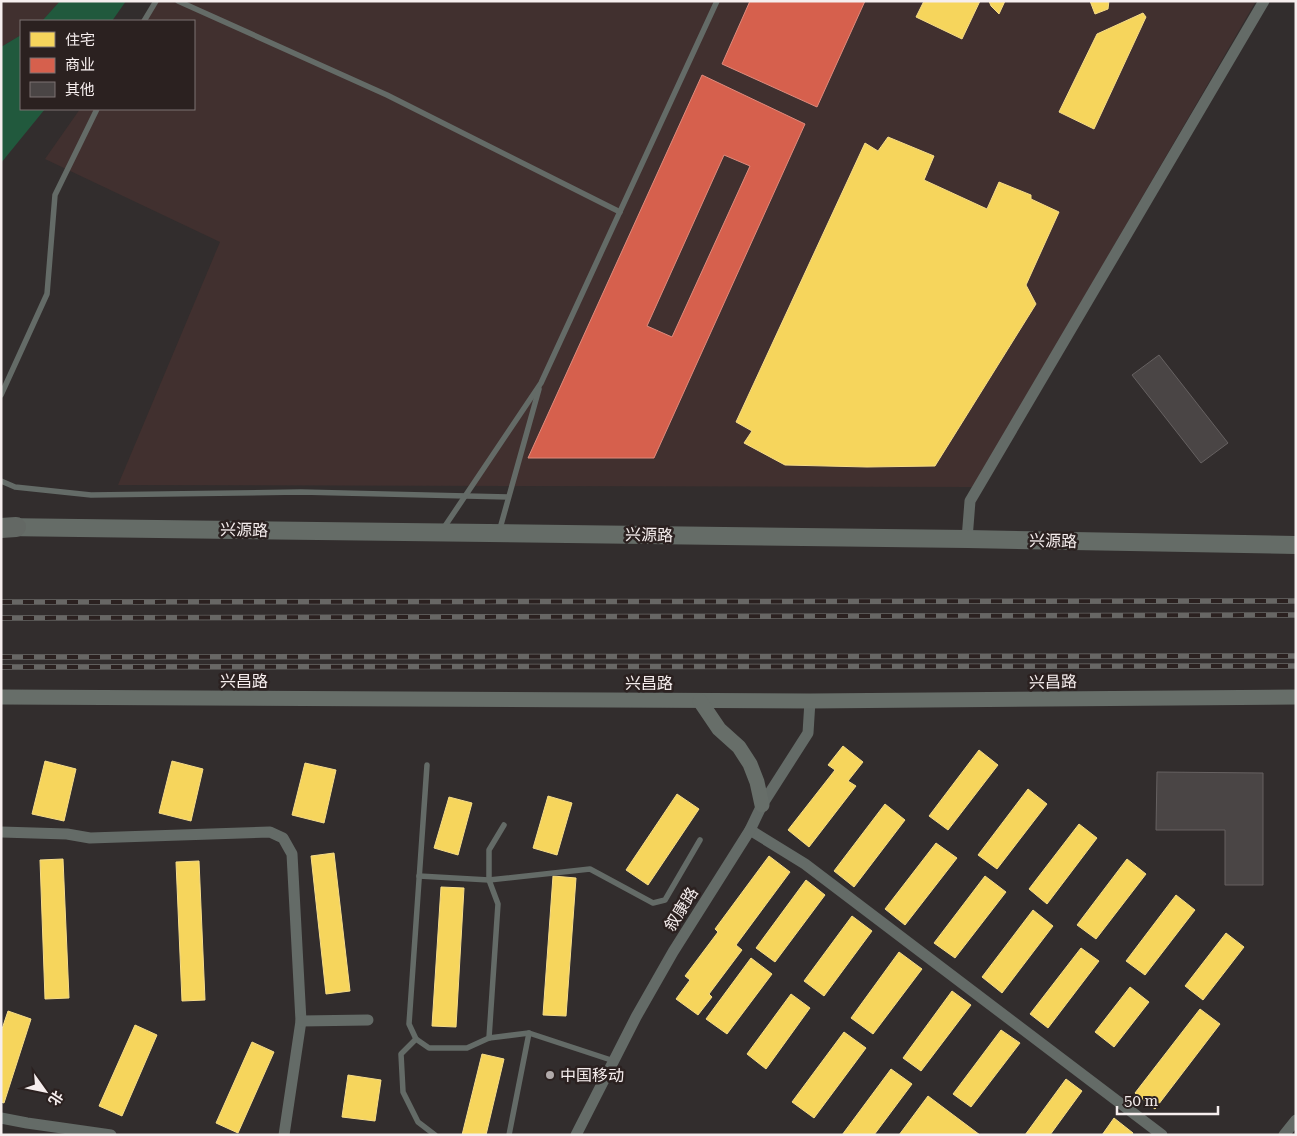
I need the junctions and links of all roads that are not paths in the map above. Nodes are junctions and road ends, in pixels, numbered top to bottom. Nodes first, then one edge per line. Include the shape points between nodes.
1 (156, 1) edge
2 (178, 1) edge
3 (717, 1) edge
4 (1264, 1) edge
5 (145, 20) edge
6 (96, 110) edge
7 (620, 212) junction
8 (541, 383) junction
9 (1, 395) edge
10 (1, 481) edge
11 (465, 496) junction
12 (508, 497) junction
13 (6, 527) edge
14 (440, 533) junction
15 (498, 534) junction
16 (967, 539) junction
17 (1296, 545) edge
18 (1, 697) edge
19 (1296, 697) edge
20 (700, 701) junction
21 (810, 701) junction
22 (427, 766) dead end
23 (762, 805) junction
24 (504, 825) dead end
25 (750, 830) junction
26 (1, 832) edge
27 (700, 840) dead end
28 (419, 876) junction
29 (489, 880) junction
30 (368, 1020) dead end
31 (301, 1021) junction
32 (529, 1033) junction
33 (489, 1038) junction
34 (416, 1040) junction
35 (614, 1061) junction
36 (1, 1118) edge
37 (1296, 1120) edge
38 (110, 1135) edge
39 (284, 1135) edge
40 (435, 1135) edge
41 (509, 1135) edge
42 (576, 1135) edge
43 (1162, 1135) edge
44 (1284, 1135) edge

1 - 5 lane
2 - 7 lane via 388,95
3 - 7 lane
4 - 16 street via 970,501
6 - 9 lane via 55,195 47,294
7 - 8 lane
8 - 11 lane
8 - 12 lane
10 - 11 lane via 15,488 91,495 301,492
11 - 12 lane
11 - 14 lane
12 - 15 lane
13 - 14 main road, 兴源路
14 - 15 main road, 兴源路
15 - 16 main road, 兴源路
16 - 17 main road, 兴源路
18 - 20 main road, 兴昌路
19 - 21 main road, 兴昌路
20 - 21 main road, 兴昌路
20 - 23 main road via 719,729 739,747 750,764
21 - 23 street, 叙康路 via 808,733
22 - 28 lane
23 - 25 street, 叙康路
24 - 29 lane via 489,850
25 - 35 street, 叙康路 via 673,952
25 - 43 street via 804,864
26 - 31 street via 90,838 270,832 283,838 292,854
27 - 29 lane via 665,900 653,903 590,869
28 - 29 lane
28 - 34 lane via 409,1024
29 - 33 lane via 498,904
30 - 31 street
31 - 39 street
32 - 33 lane
32 - 35 lane
32 - 41 lane
33 - 34 lane via 467,1048 429,1048
34 - 40 lane via 401,1054 403,1092 418,1122
35 - 42 street, 叙康路
36 - 38 street
37 - 44 street

